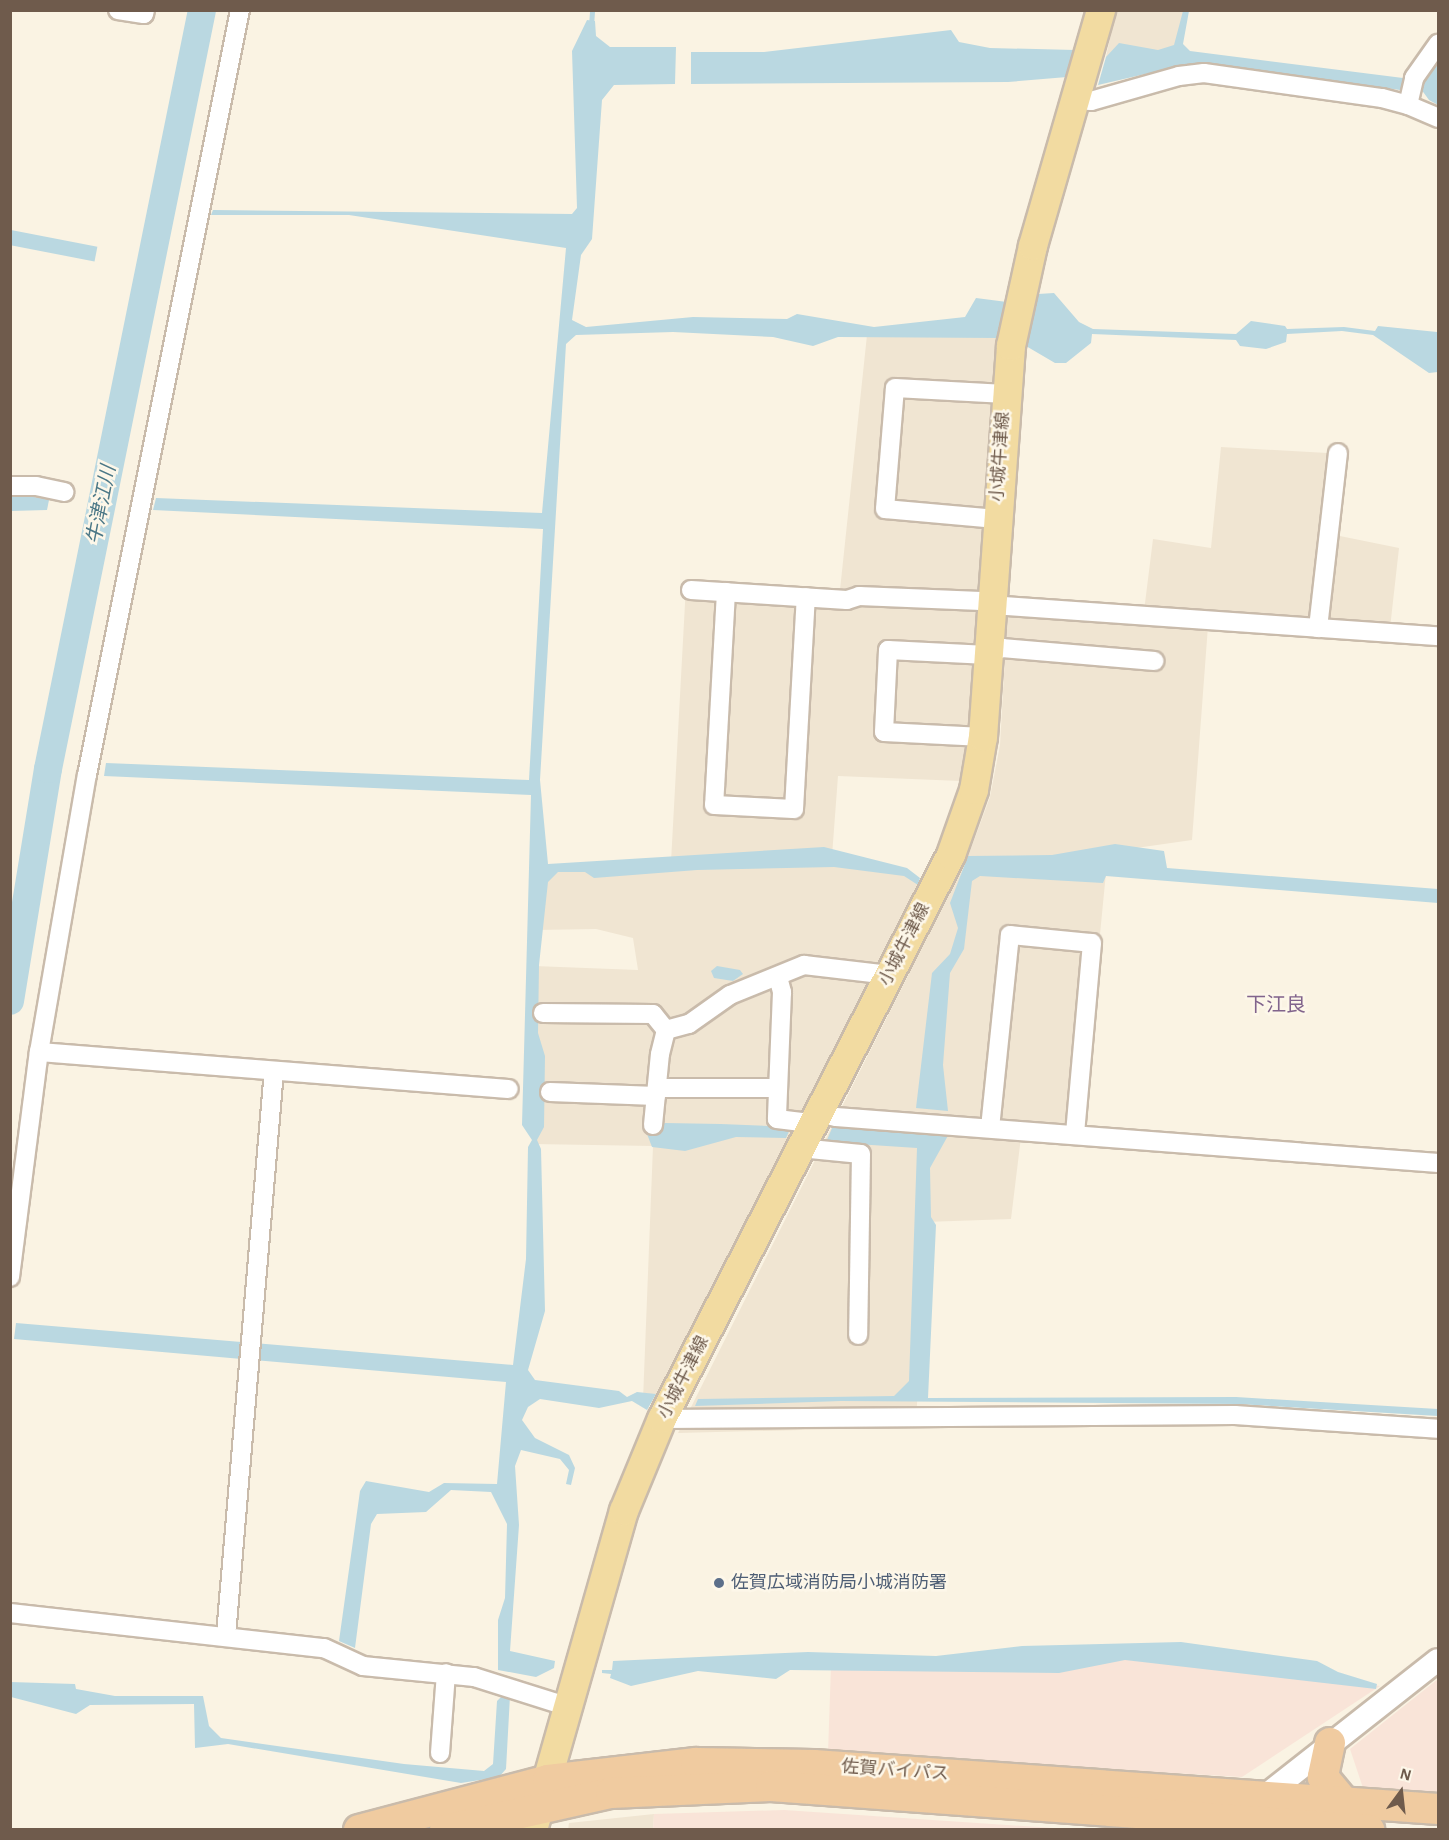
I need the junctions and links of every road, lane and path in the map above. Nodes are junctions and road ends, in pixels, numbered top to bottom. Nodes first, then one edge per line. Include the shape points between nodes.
1 (118, 10) edge
2 (145, 10) edge
3 (240, 10) edge
4 (1101, 10) edge
5 (1438, 44) edge
6 (1411, 93) junction
7 (1076, 100) junction
8 (1438, 118) edge
9 (1006, 394) junction
10 (1338, 453) dead end
11 (10, 486) edge
12 (64, 492) dead end
13 (996, 519) junction
14 (691, 590) dead end
15 (726, 592) junction
16 (806, 597) junction
17 (991, 605) junction
18 (1318, 628) junction
19 (1438, 636) edge
20 (988, 655) junction
21 (1154, 661) dead end
22 (983, 737) junction
23 (889, 975) junction
24 (778, 977) junction
25 (543, 1013) dead end
26 (666, 1030) junction
27 (39, 1052) junction
28 (274, 1071) junction
29 (778, 1088) junction
30 (509, 1089) dead end
31 (550, 1092) dead end
32 (656, 1092) junction
33 (654, 1125) dead end
34 (810, 1128) junction
35 (990, 1128) junction
36 (1076, 1134) junction
37 (1438, 1162) edge
38 (10, 1277) edge
39 (858, 1335) dead end
40 (662, 1419) junction
41 (1438, 1429) edge
42 (10, 1613) edge
43 (226, 1635) junction
44 (1438, 1660) edge
45 (446, 1674) junction
46 (566, 1706) junction
47 (1330, 1743) junction
48 (440, 1754) dead end
49 (1260, 1796) junction
50 (1344, 1802) junction
51 (541, 1806) edge
52 (1438, 1809) edge
53 (1243, 1821) junction
54 (359, 1830) edge
55 (445, 1830) edge
56 (1369, 1830) edge

1 - 2 street via 144,14
3 - 27 street via 87,776
4 - 7 main road, 小城牛津線
5 - 6 street
6 - 7 street via 1382,98 1204,73 1091,100
6 - 8 street
7 - 9 main road, 小城牛津線 via 1019,304
9 - 13 main road, 小城牛津線
9 - 13 street via 895,388 885,509
10 - 18 street
11 - 12 street
13 - 17 main road, 小城牛津線
14 - 15 street
15 - 16 street
15 - 16 street via 714,805 725,806 794,809
16 - 17 street via 981,601
17 - 18 street
17 - 20 main road, 小城牛津線
18 - 19 street
20 - 21 street via 1002,648
20 - 22 main road, 小城牛津線
20 - 22 street via 888,650 884,732
22 - 23 main road, 小城牛津線 via 974,790 951,855
23 - 24 street via 804,965
23 - 34 main road, 小城牛津線
24 - 26 street via 730,995 689,1024
24 - 29 street via 782,992
25 - 26 street via 653,1014
26 - 32 street
27 - 28 street
27 - 38 street
28 - 30 street
28 - 43 street
29 - 32 street
29 - 34 street via 777,1119
31 - 32 street
32 - 33 street
34 - 35 street
34 - 39 street via 861,1154
34 - 40 main road, 小城牛津線
35 - 36 street
35 - 36 street via 1010,935 1092,943
36 - 37 street
40 - 41 street via 1235,1416
40 - 46 main road, 小城牛津線 via 624,1512
42 - 43 street
43 - 45 street via 324,1648 363,1666
44 - 47 street
45 - 46 street via 474,1677
45 - 48 street
46 - 51 main road, 小城牛津線
47 - 49 street
47 - 50 highway via 1323,1777
49 - 50 highway, 佐賀バイパス
49 - 51 highway, 佐賀バイパス via 802,1765 696,1763
49 - 53 street
50 - 52 highway, 佐賀バイパス
51 - 53 highway, 佐賀バイパス via 611,1793 771,1786
51 - 54 highway, 佐賀バイパス
51 - 55 highway, 佐賀バイパス
53 - 56 highway, 佐賀バイパス

